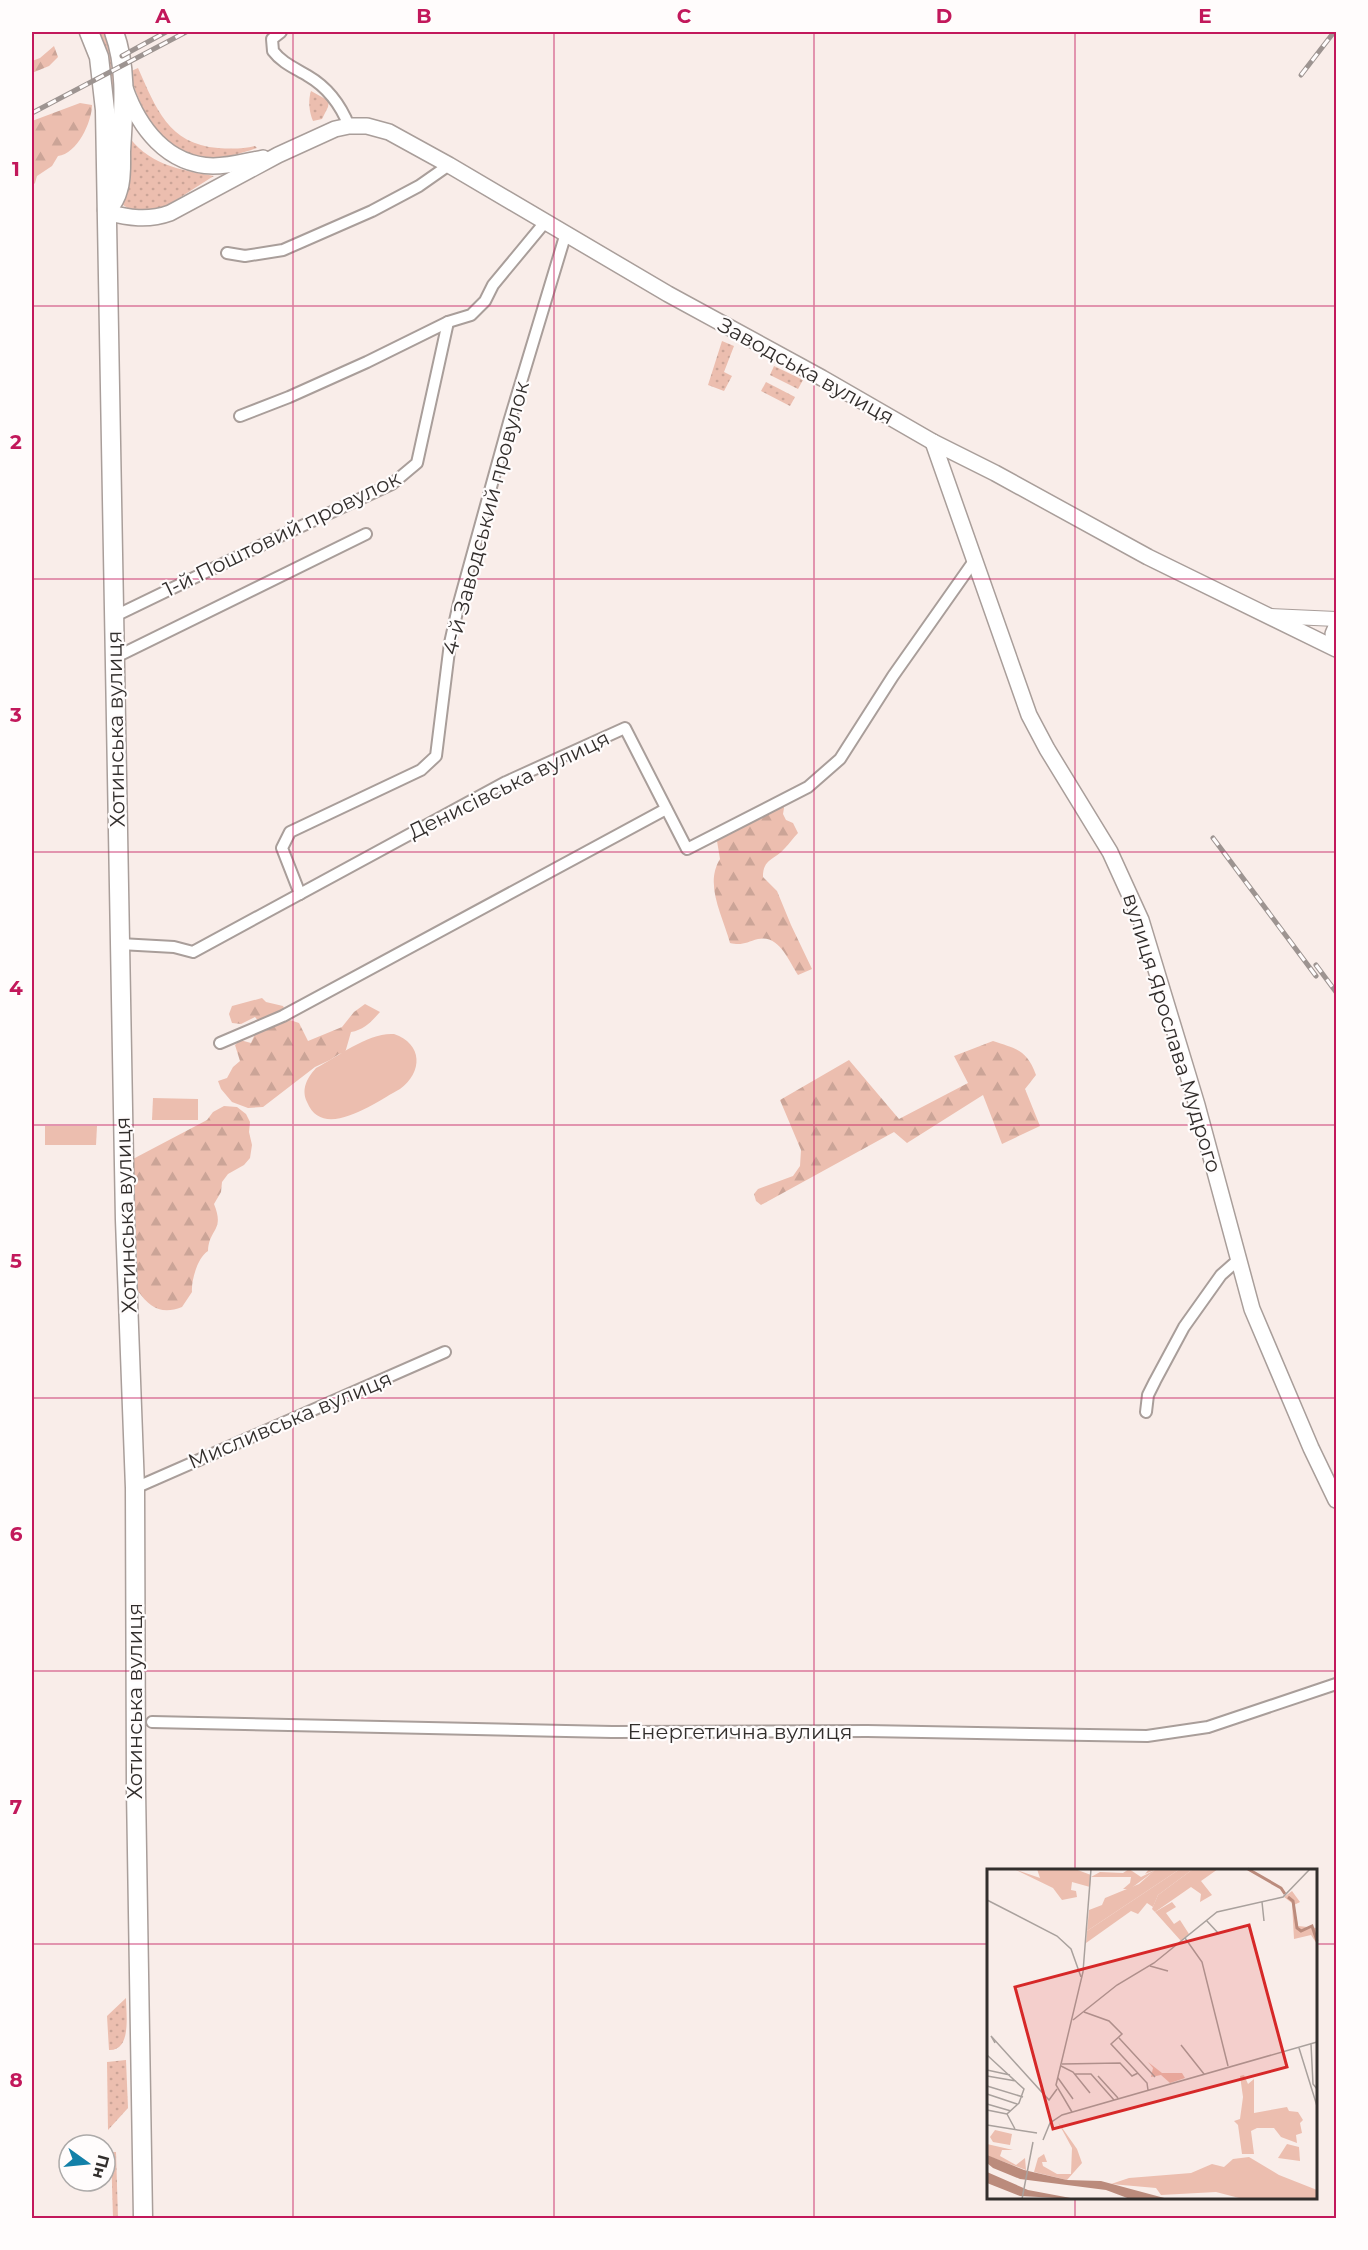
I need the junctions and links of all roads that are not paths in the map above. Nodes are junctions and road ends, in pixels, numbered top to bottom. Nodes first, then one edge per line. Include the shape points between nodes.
1 (89, 32) edge
2 (114, 32) edge
3 (281, 32) edge
4 (123, 84) junction
5 (349, 126) junction
6 (278, 155) junction
7 (450, 165) junction
8 (106, 212) junction
9 (546, 221) junction
10 (566, 233) junction
11 (227, 253) dead end
12 (448, 322) junction
13 (240, 416) dead end
14 (933, 442) junction
15 (366, 534) dead end
16 (974, 561) junction
17 (1264, 615) junction
18 (113, 617) junction
19 (1336, 619) edge
20 (1336, 627) edge
21 (1336, 648) edge
22 (114, 658) junction
23 (666, 809) junction
24 (300, 894) junction
25 (120, 944) junction
26 (220, 1043) dead end
27 (1238, 1260) junction
28 (445, 1352) dead end
29 (1146, 1412) dead end
30 (135, 1488) junction
31 (1336, 1500) edge
32 (1336, 1684) edge
33 (143, 1722) junction
34 (143, 2218) edge

1 - 8 highway, Хотинська вулиця via 99,57 105,110
2 - 4 highway, Заводська вулиця via 120,47
3 - 5 street via 271,42 276,55 311,77 333,97
4 - 6 main road, Заводська вулиця via 138,118 171,155 212,166
4 - 8 highway, Хотинська вулиця via 119,188
5 - 6 main road, Заводська вулиця
5 - 7 main road, Заводська вулиця via 390,132
6 - 8 main road, Заводська вулиця via 153,219
7 - 9 main road, Заводська вулиця
7 - 11 street via 372,211 283,250 245,256
8 - 18 highway, Хотинська вулиця
9 - 10 main road, Заводська вулиця
9 - 12 street via 493,285 485,301 471,315
10 - 14 main road, Заводська вулиця
10 - 24 street, 4-й Заводський провулок via 459,603 436,756 421,770 290,832 282,848
12 - 13 street via 290,397
12 - 18 street, 1-й Поштовий провулок via 417,463 406,474
14 - 16 main road, вулиця Ярослава Мудрого
14 - 17 main road, Заводська вулиця
15 - 22 street
16 - 23 street, Денисівська вулиця via 840,759 808,787 687,849
16 - 27 main road, вулиця Ярослава Мудрого via 1029,715 1110,852 1141,920 1197,1104
17 - 19 street
17 - 21 main road, Заводська вулиця
18 - 22 highway, Хотинська вулиця
20 - 21 main road
22 - 25 highway, Хотинська вулиця
23 - 24 street, Денисівська вулиця via 625,728 506,782
23 - 26 street via 283,1016
24 - 25 street, Денисівська вулиця via 193,952
25 - 30 highway, Хотинська вулиця via 124,1220
27 - 29 street via 1221,1275 1184,1327 1148,1395
27 - 31 main road, вулиця Ярослава Мудрого via 1252,1309
28 - 30 street, Мисливська вулиця
30 - 33 highway, Хотинська вулиця
32 - 33 street, Енергетична вулиця via 1208,1727 1147,1736 612,1732
33 - 34 highway, Хотинська вулиця

